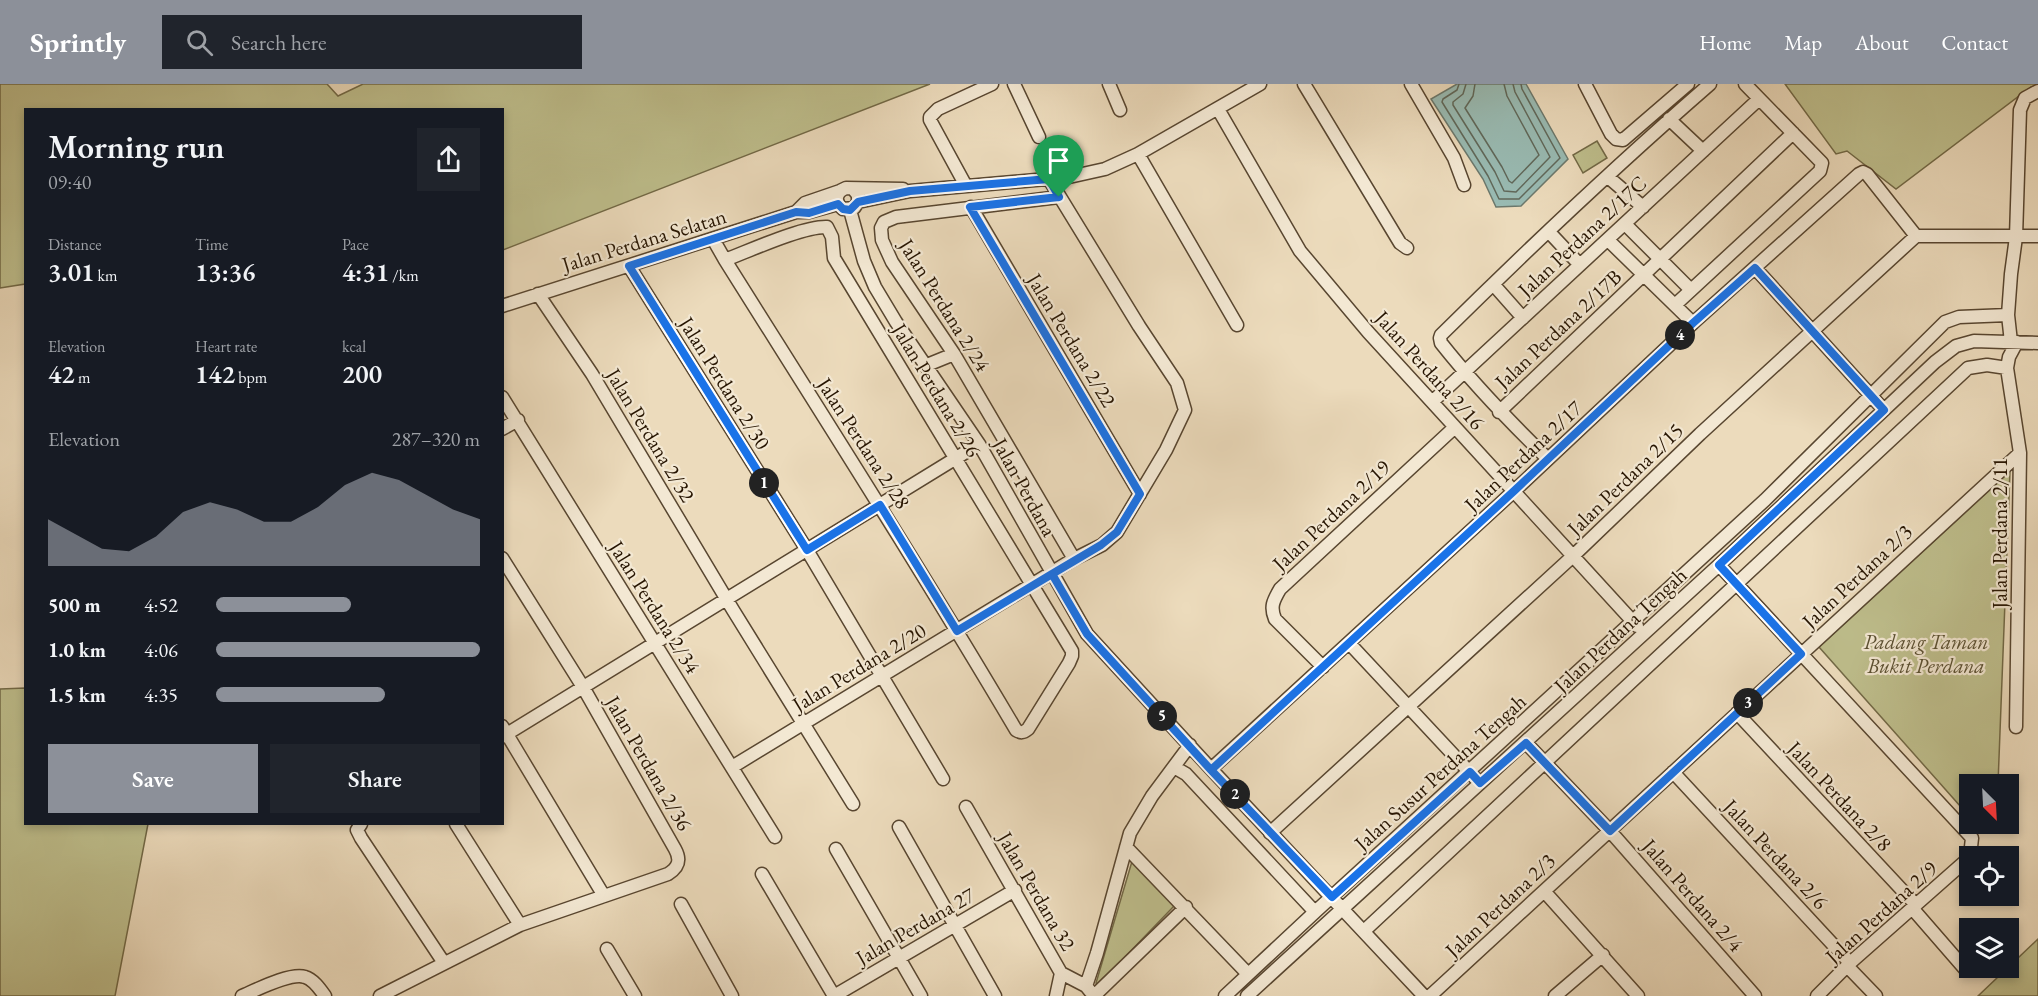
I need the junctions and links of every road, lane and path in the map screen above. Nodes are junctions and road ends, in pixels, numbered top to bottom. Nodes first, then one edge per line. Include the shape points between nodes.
1 (992, 84) edge
2 (1014, 84) edge
3 (1109, 84) edge
4 (1260, 84) edge
5 (1304, 84) edge
6 (1585, 84) edge
7 (1710, 84) edge
8 (1745, 84) edge
9 (1685, 85) edge
10 (1416, 86) edge
11 (2038, 91) edge
12 (1759, 99) junction
13 (1218, 109) junction
14 (1120, 110) dead end
15 (1669, 119) junction
16 (1793, 133) junction
17 (1039, 137) dead end
18 (1703, 151) junction
19 (1138, 154) junction
20 (1608, 177) junction
21 (1049, 179) junction
22 (1464, 185) dead end
23 (966, 186) junction
24 (853, 189) junction
25 (840, 191) junction
26 (910, 191) junction
27 (1059, 197) junction
28 (838, 204) junction
29 (854, 206) junction
30 (970, 207) junction
31 (1643, 207) junction
32 (796, 212) junction
33 (1625, 224) junction
34 (1549, 232) junction
35 (1916, 236) junction
36 (2038, 236) edge
37 (2016, 237) junction
38 (713, 239) junction
39 (1608, 240) junction
40 (1407, 248) dead end
41 (1660, 259) junction
42 (725, 260) junction
43 (1580, 265) junction
44 (629, 266) junction
45 (1755, 268) junction
46 (1644, 275) junction
47 (1493, 284) junction
48 (1691, 290) junction
49 (538, 294) junction
50 (504, 305) edge
51 (1675, 305) junction
52 (2008, 315) junction
53 (1523, 318) junction
54 (1693, 323) junction
55 (1237, 325) dead end
56 (1811, 331) junction
57 (2014, 342) junction
58 (2038, 342) edge
59 (954, 354) junction
60 (927, 364) junction
61 (2007, 368) junction
62 (1465, 372) junction
63 (1871, 395) junction
64 (504, 400) edge
65 (1432, 402) junction
66 (1884, 410) junction
67 (1499, 412) junction
68 (518, 420) junction
69 (1455, 427) junction
70 (504, 428) edge
71 (979, 444) junction
72 (2020, 453) junction
73 (956, 458) junction
74 (1548, 459) junction
75 (1514, 491) junction
76 (1140, 494) junction
77 (880, 505) junction
78 (809, 554) junction
79 (1573, 556) junction
80 (1074, 559) junction
81 (504, 561) edge
82 (1719, 565) junction
83 (1052, 574) junction
84 (1736, 584) junction
85 (1032, 585) junction
86 (730, 605) junction
87 (1633, 621) junction
88 (957, 631) junction
89 (1644, 633) junction
90 (1349, 643) junction
91 (654, 644) junction
92 (1801, 654) junction
93 (1323, 667) junction
94 (880, 676) junction
95 (583, 687) junction
96 (1409, 707) junction
97 (1737, 713) junction
98 (804, 723) junction
99 (2016, 728) dead end
100 (1016, 730) joint
101 (504, 732) edge
102 (1526, 743) junction
103 (1190, 745) junction
104 (1545, 763) junction
105 (732, 767) junction
106 (1174, 767) junction
107 (1211, 770) junction
108 (1470, 772) junction
109 (1673, 772) junction
110 (943, 779) dead end
111 (1480, 783) junction
112 (853, 804) dead end
113 (966, 807) dead end
114 (360, 825) edge
115 (457, 825) edge
116 (899, 827) dead end
117 (1610, 831) junction
118 (1270, 833) junction
119 (775, 837) dead end
120 (1971, 846) edge
121 (1126, 847) junction
122 (836, 849) dead end
123 (1959, 867) edge
124 (762, 874) dead end
125 (1015, 890) junction
126 (1544, 891) junction
127 (604, 896) junction
128 (1332, 897) junction
129 (681, 904) dead end
130 (1914, 906) junction
131 (1186, 907) junction
132 (1343, 908) junction
133 (1315, 912) junction
134 (520, 925) junction
135 (955, 925) junction
136 (1364, 931) junction
137 (607, 949) dead end
138 (1603, 955) junction
139 (899, 958) junction
140 (1959, 962) edge
141 (444, 963) junction
142 (1849, 965) junction
143 (1061, 973) junction
144 (1248, 974) junction
145 (1086, 986) junction
146 (242, 996) edge
147 (325, 996) edge
148 (380, 996) edge
149 (635, 996) edge
150 (732, 996) edge
151 (834, 996) edge
152 (921, 996) edge
153 (995, 996) edge
154 (1056, 996) edge
155 (1095, 996) edge
156 (1225, 996) edge
157 (1247, 996) edge
158 (1424, 996) edge
159 (1430, 996) edge
160 (1555, 996) edge
161 (1638, 996) edge
162 (1755, 996) edge
163 (1817, 996) edge
164 (1876, 996) edge

1 - 23 street via 938,109 930,117
2 - 17 street
3 - 14 street
4 - 13 street
5 - 40 street via 1400,243
6 - 9 street via 1611,134 1623,140
7 - 15 street
8 - 12 street
10 - 22 street
11 - 37 street via 2025,98 2020,110
12 - 16 street
12 - 18 street, Jalan Perdana 2/17C
13 - 19 street
13 - 65 street, Jalan Perdana 2/16 via 1300,251
15 - 18 street
15 - 20 street
16 - 41 street, Jalan Perdana 2/17B
16 - 48 street via 1822,163 1820,171
18 - 31 street, Jalan Perdana 2/17C
19 - 21 street via 1105,169
19 - 55 street
20 - 31 street
20 - 34 street
21 - 23 street
21 - 27 street, Jalan Perdana 2/20
23 - 26 street
24 - 25 street
24 - 26 street
24 - 29 street via 858,195
25 - 28 street
25 - 32 street via 805,203
26 - 29 street
27 - 30 street, Jalan Perdana 2/24
27 - 76 street, Jalan Perdana 2/20 via 1177,383 1182,397 1185,410 1179,426
28 - 29 street via 843,209
28 - 32 street via 809,213
29 - 60 street, Jalan Perdana via 864,261 875,287
30 - 59 street, Jalan Perdana 2/24 via 896,217 884,222 881,228 892,262
30 - 76 street, Jalan Perdana 2/22
31 - 33 street, Jalan Perdana 2/17C
32 - 38 street, Jalan Perdana Selatan
33 - 39 street, Jalan Perdana 2/17C
33 - 41 street
34 - 43 street
34 - 47 street
35 - 37 street
35 - 45 street, Jalan Perdana 2/17 via 1863,172
35 - 56 street, Jalan Perdana 2/15
36 - 37 street
37 - 52 street
38 - 42 street, Jalan Perdana 2/28
38 - 44 street, Jalan Perdana Selatan
39 - 43 street, Jalan Perdana 2/17C
39 - 46 street
41 - 46 street, Jalan Perdana 2/17B
41 - 48 street
42 - 73 street, Jalan Perdana 2/26 via 826,227 832,237 834,258
42 - 77 street, Jalan Perdana 2/28
43 - 53 street, Jalan Perdana 2/17C
44 - 49 street, Jalan Perdana Selatan
44 - 78 street, Jalan Perdana 2/30
45 - 54 street, Jalan Perdana 2/17
45 - 56 street
46 - 51 street
46 - 67 street, Jalan Perdana 2/17B
47 - 53 street
47 - 62 street via 1440,338
48 - 51 street
49 - 50 street, Jalan Perdana Selatan
49 - 86 street, Jalan Perdana 2/32 via 592,375
51 - 54 street
52 - 57 street
52 - 63 street, Jalan Susur Perdana Tengah via 1959,317 1945,322
53 - 62 street, Jalan Perdana 2/17C
54 - 74 street, Jalan Perdana 2/17
56 - 63 street
56 - 79 street, Jalan Perdana 2/15
57 - 58 street, Jalan Perdana Tengah
57 - 61 street, Jalan Perdana 2/11
57 - 66 street, Jalan Perdana Tengah via 1974,341 1956,346
59 - 60 street
59 - 80 street, Jalan Perdana 2/24
60 - 71 street, Jalan Perdana
61 - 72 street, Jalan Perdana 2/11
61 - 84 street via 1968,368
62 - 65 street, Jalan Perdana 2/17C
62 - 67 street
63 - 66 street
63 - 87 street, Jalan Susur Perdana Tengah via 1765,500
64 - 68 street, Jalan Perdana 2/34
65 - 69 street, Jalan Perdana 2/16
66 - 82 street, Jalan Perdana Tengah
67 - 74 street
68 - 70 street
68 - 91 street, Jalan Perdana 2/34
69 - 75 street, Jalan Perdana 2/16
69 - 93 street, Jalan Perdana 2/19 via 1280,589 1271,610 1275,619
71 - 73 street
71 - 83 street, Jalan Perdana
72 - 92 street, Jalan Perdana 2/3
72 - 99 street, Jalan Perdana 2/11
73 - 77 street
73 - 85 street, Jalan Perdana 2/26
74 - 75 street, Jalan Perdana 2/17
75 - 79 street, Jalan Perdana 2/16
75 - 90 street, Jalan Perdana 2/17
76 - 80 street, Jalan Perdana 2/20 via 1117,532
77 - 78 street
77 - 88 street, Jalan Perdana 2/28
78 - 86 street
78 - 94 street, Jalan Perdana 2/30
79 - 87 street, Jalan Perdana 2/16
79 - 96 street, Jalan Perdana 2/15
80 - 83 street, Jalan Perdana 2/20
81 - 95 street, Jalan Perdana 2/36
82 - 84 street
82 - 89 street, Jalan Perdana Tengah
83 - 85 street, Jalan Perdana 2/20
83 - 103 street, Jalan Perdana via 1087,634
84 - 92 street
84 - 104 street
85 - 88 street, Jalan Perdana 2/20
85 - 100 street, Jalan Perdana 2/26 via 1072,656 1028,729 1020,733
86 - 91 street
86 - 98 street, Jalan Perdana 2/32
87 - 89 street, Jalan Perdana 2/16
87 - 108 street, Jalan Susur Perdana Tengah
88 - 94 street, Jalan Perdana 2/20
88 - 100 street, Jalan Perdana 2/28
89 - 102 street, Jalan Perdana Tengah
90 - 93 street, Jalan Perdana 2/17
90 - 96 street
91 - 95 street
91 - 105 street, Jalan Perdana 2/34
92 - 97 street, Jalan Perdana 2/3
92 - 120 street, Jalan Perdana 2/9 via 1972,838
93 - 107 street, Jalan Perdana 2/17
94 - 98 street, Jalan Perdana 2/20
94 - 110 street, Jalan Perdana 2/30
95 - 101 street
95 - 127 street, Jalan Perdana 2/36 via 679,860 675,870
96 - 108 street
96 - 118 street, Jalan Perdana 2/15
97 - 109 street, Jalan Perdana 2/3
97 - 130 street, Jalan Perdana 2/8
98 - 105 street, Jalan Perdana 2/20
98 - 112 street, Jalan Perdana 2/32
101 - 127 street
102 - 104 street, Jalan Perdana 2/4
102 - 111 street, Jalan Perdana Tengah
103 - 106 street
103 - 107 street, Jalan Perdana
104 - 117 street, Jalan Perdana 2/4
104 - 136 street
105 - 119 street, Jalan Perdana 2/34
106 - 121 street via 1139,816
106 - 133 street via 1186,774
107 - 118 street, Jalan Perdana
108 - 111 street
108 - 128 street, Jalan Susur Perdana Tengah
109 - 117 street, Jalan Perdana 2/3
109 - 142 street, Jalan Perdana 2/6
111 - 132 street, Jalan Perdana Tengah
113 - 125 street, Jalan Perdana 32
114 - 141 street via 357,830 360,838
115 - 134 street
116 - 135 street
117 - 126 street, Jalan Perdana 2/3
117 - 162 street, Jalan Perdana 2/4
118 - 128 street, Jalan Perdana
121 - 131 street
121 - 145 street
122 - 139 street
123 - 130 street, Jalan Perdana 2/9
124 - 151 street
125 - 135 street, Jalan Perdana 27
125 - 143 street, Jalan Perdana 32
126 - 138 street
126 - 159 street, Jalan Perdana 2/3
127 - 134 street, Jalan Perdana 2/36
128 - 132 street, Jalan Perdana
128 - 133 street, Jalan Susur Perdana Tengah
129 - 150 street
130 - 140 street, Jalan Perdana 2/8
130 - 142 street, Jalan Perdana 2/9
131 - 144 street
131 - 155 street
132 - 136 street, Jalan Perdana
132 - 157 street, Jalan Perdana Tengah
133 - 144 street, Jalan Susur Perdana Tengah
134 - 141 street, Jalan Perdana 2/36
135 - 139 street, Jalan Perdana 27
135 - 153 street
136 - 158 street, Jalan Perdana
137 - 149 street
138 - 160 street
138 - 161 street
139 - 151 street, Jalan Perdana 27
139 - 152 street
141 - 148 street, Jalan Perdana 2/36
142 - 163 street, Jalan Perdana 2/9
142 - 164 street, Jalan Perdana 2/6
143 - 145 street
143 - 154 street, Jalan Perdana 32
144 - 156 street, Jalan Susur Perdana Tengah
145 - 155 street
146 - 147 street via 293,976 305,977

